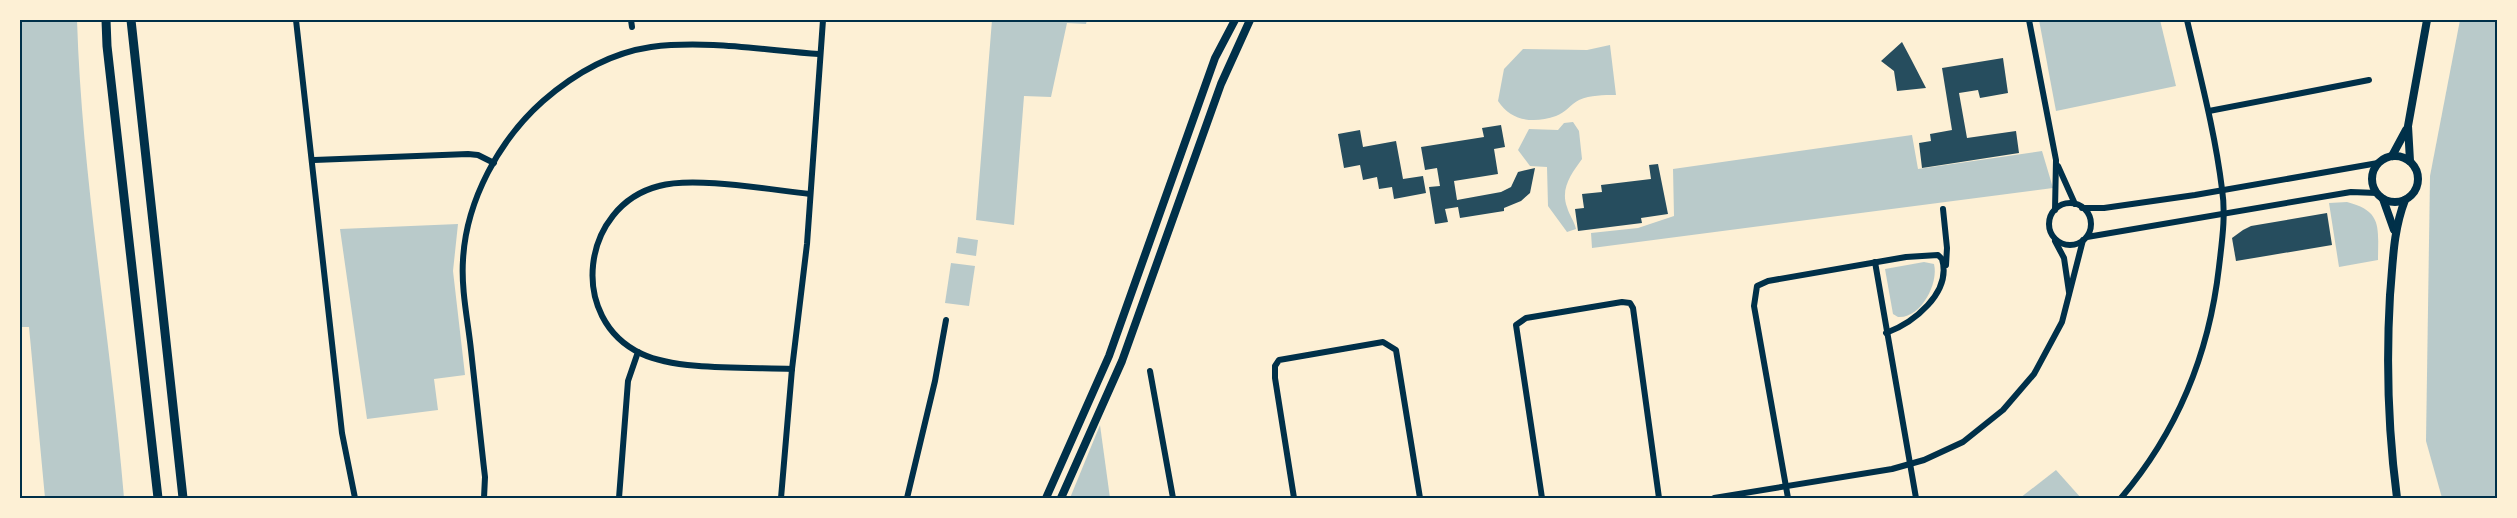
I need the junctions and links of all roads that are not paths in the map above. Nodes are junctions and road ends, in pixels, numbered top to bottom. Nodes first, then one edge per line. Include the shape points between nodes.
1 (106, 20) edge
2 (131, 20) edge
3 (296, 20) edge
4 (823, 20) edge
5 (1235, 20) edge
6 (1251, 20) edge
7 (2029, 20) edge
8 (2187, 20) edge
9 (2427, 20) edge
10 (819, 54) junction
11 (2369, 80) dead end
12 (2209, 111) junction
13 (2408, 126) junction
14 (2392, 156) junction
15 (314, 160) junction
16 (2056, 160) junction
17 (2410, 161) junction
18 (494, 163) junction
19 (2378, 163) junction
20 (2223, 190) junction
21 (810, 194) junction
22 (2380, 196) junction
23 (2405, 200) junction
24 (2079, 206) junction
25 (1943, 209) dead end
26 (2055, 210) junction
27 (2224, 213) junction
28 (2052, 235) junction
29 (2394, 235) junction
30 (2085, 239) junction
31 (1875, 262) junction
32 (1944, 272) junction
33 (2069, 294) junction
34 (946, 320) dead end
35 (1886, 333) junction
36 (638, 352) junction
37 (792, 369) junction
38 (1150, 371) dead end
39 (1910, 464) junction
40 (1786, 488) junction
41 (158, 498) edge
42 (183, 498) edge
43 (355, 498) edge
44 (484, 498) edge
45 (619, 498) edge
46 (781, 498) edge
47 (907, 498) edge
48 (1046, 498) edge
49 (1061, 498) edge
50 (1173, 498) edge
51 (1294, 498) edge
52 (1420, 498) edge
53 (1542, 498) edge
54 (1659, 498) edge
55 (1714, 498) edge
56 (1788, 498) edge
57 (1916, 498) edge
58 (2121, 498) edge
59 (2397, 498) edge

1 - 41 main road
2 - 42 main road
3 - 15 street
4 - 10 street
5 - 48 street via 1215,58 1109,356
6 - 49 street via 1221,84 1122,361
7 - 16 street
8 - 12 street
9 - 13 street
10 - 18 street via 687,45 648,47 626,53 586,69 551,95 519,125
10 - 21 street
11 - 12 street
12 - 20 street
13 - 14 street
13 - 17 street
14 - 17 street
14 - 19 street
15 - 18 street via 468,154
15 - 43 street via 342,433
16 - 24 street
16 - 26 street
17 - 23 street via 2417,172 2418,185
18 - 44 street via 474,207 463,260
19 - 20 street
19 - 22 street via 2372,178
20 - 24 street via 2104,208
20 - 27 street
21 - 36 street via 678,183 650,189 620,209 605,227 595,249 591,279 601,316 622,341
21 - 37 street
22 - 23 street via 2394,202
22 - 27 street via 2351,192
22 - 29 street
23 - 29 street
24 - 26 street via 2064,204
24 - 30 street via 2090,218 2090,231
25 - 32 street via 1947,248
26 - 28 street via 2049,224
27 - 30 street
27 - 58 street via 2208,336 2189,391 2158,450
28 - 30 street via 2070,245
28 - 33 street via 2064,258
29 - 59 street via 2387,360
30 - 33 street
31 - 32 street via 1932,254 1942,259
31 - 35 street
31 - 40 street via 1768,281 1754,292
32 - 35 street via 1939,287 1919,315
33 - 39 street via 2051,344 2034,374 2009,404 1963,442
34 - 47 street
35 - 39 street
36 - 37 street via 688,364
36 - 45 street via 628,381
37 - 46 street
38 - 50 street
39 - 40 street
39 - 57 street
40 - 55 street
40 - 56 street
51 - 52 street via 1275,366 1279,360 1383,342 1396,350
53 - 54 street via 1516,325 1526,318 1622,302 1633,308

